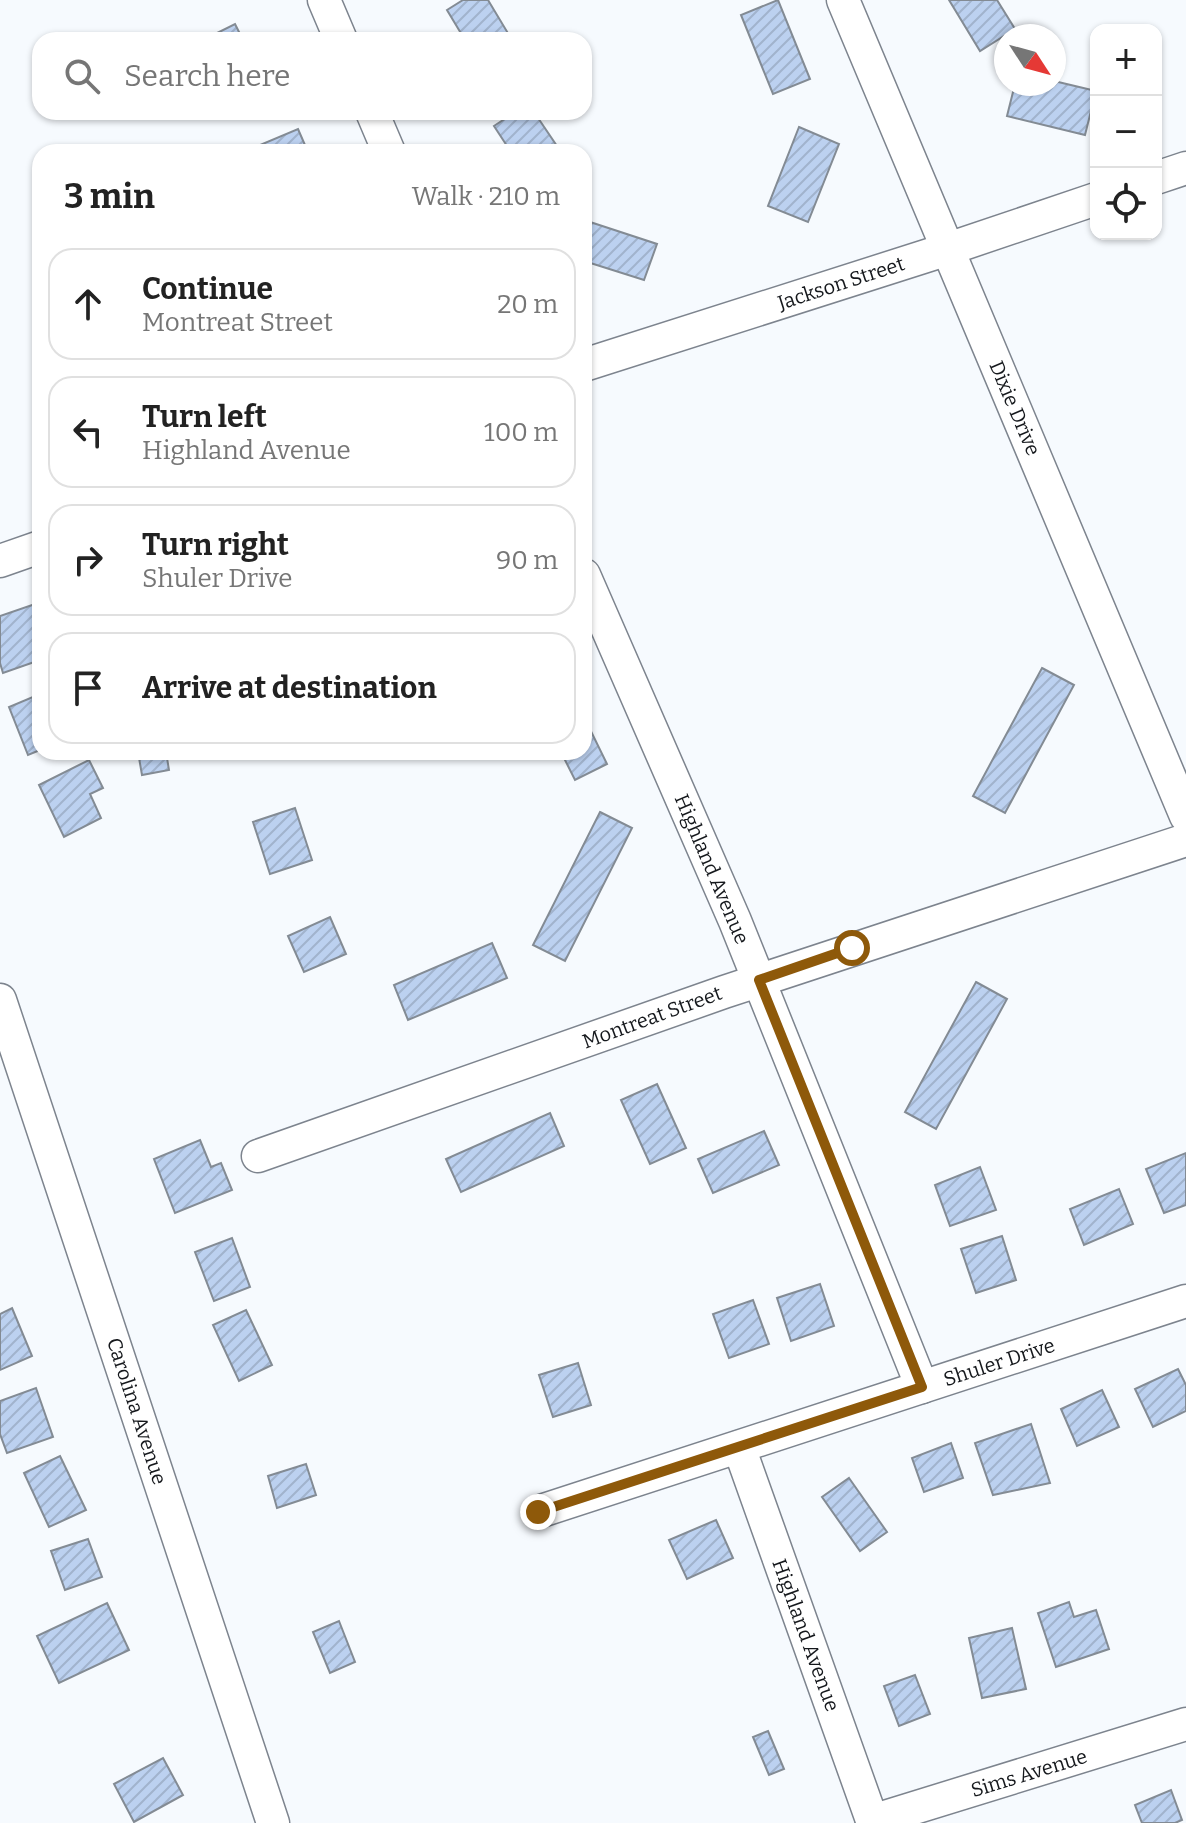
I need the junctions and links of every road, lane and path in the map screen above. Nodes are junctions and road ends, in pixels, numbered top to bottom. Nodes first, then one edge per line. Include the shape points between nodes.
1 (324, 0) edge
2 (843, 0) edge
3 (338, 32) edge
4 (375, 120) edge
5 (386, 144) edge
6 (1186, 168) edge
7 (1162, 176) edge
8 (1090, 201) edge
9 (948, 249) junction
10 (592, 362) edge
11 (32, 550) edge
12 (0, 561) edge
13 (592, 594) edge
14 (1186, 816) edge
15 (1186, 840) edge
16 (759, 980) junction
17 (0, 1000) edge
18 (258, 1156) dead end
19 (1186, 1301) edge
20 (922, 1387) junction
21 (739, 1447) junction
22 (538, 1512) dead end
23 (1186, 1724) edge
24 (873, 1822) edge
25 (273, 1823) edge

1 - 3 street
2 - 9 street, Dixie Drive
4 - 5 street
6 - 7 street
8 - 9 street, Jackson Street
9 - 10 street, Jackson Street
9 - 14 street, Dixie Drive
11 - 12 street
13 - 16 street, Highland Avenue
15 - 16 street, Montreat Street
16 - 18 street, Montreat Street
16 - 20 street, Highland Avenue
17 - 25 street, Carolina Avenue
19 - 20 street, Shuler Drive
20 - 21 street, Shuler Drive
21 - 22 street, Shuler Drive
21 - 24 street, Highland Avenue
23 - 24 street, Sims Avenue

